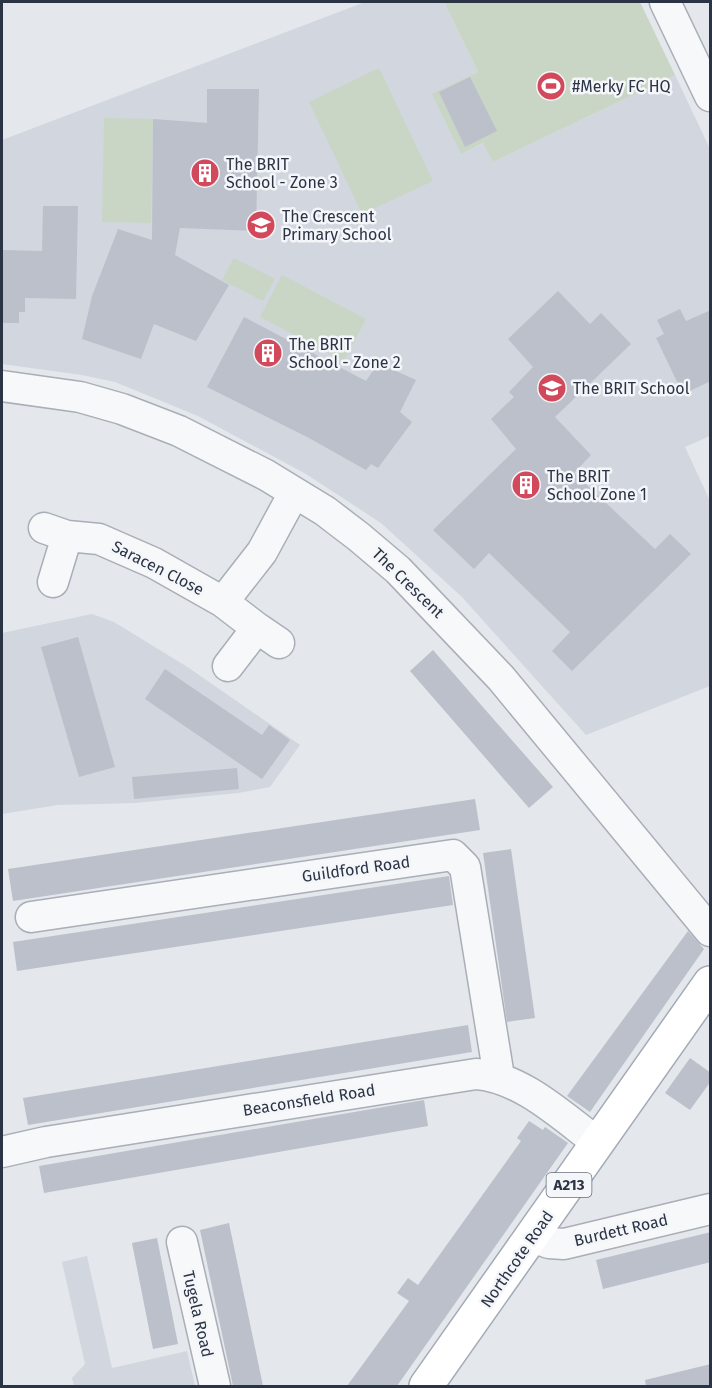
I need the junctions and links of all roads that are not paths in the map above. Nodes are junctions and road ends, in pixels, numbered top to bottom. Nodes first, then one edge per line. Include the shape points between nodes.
1 (665, 2) edge
2 (711, 96) edge
3 (2, 386) edge
4 (294, 493) junction
5 (53, 582) dead end
6 (223, 602) junction
7 (228, 666) dead end
8 (31, 917) dead end
9 (711, 931) edge
10 (711, 983) edge
11 (499, 1077) junction
12 (598, 1143) junction
13 (2, 1152) edge
14 (711, 1209) edge
15 (532, 1237) junction
16 (182, 1242) dead end
17 (215, 1386) edge
18 (426, 1386) edge

1 - 2 street
3 - 4 street, The Crescent via 122,409 179,431
4 - 6 street, Saracen Close via 262,552
4 - 9 street, The Crescent via 333,518 398,570 501,678
5 - 6 street, Saracen Close via 56,532 114,545
6 - 7 street, Saracen Close via 268,635
8 - 11 street, Guildford Road via 453,855 465,867
10 - 12 main road, Northcote Road / A213
11 - 12 street, Beaconsfield Road via 524,1090
11 - 13 street, Beaconsfield Road via 452,1076
12 - 15 main road, Northcote Road / A213
14 - 15 street, Burdett Road via 564,1244
15 - 18 main road, Northcote Road / A213
16 - 17 street, Tugela Road

